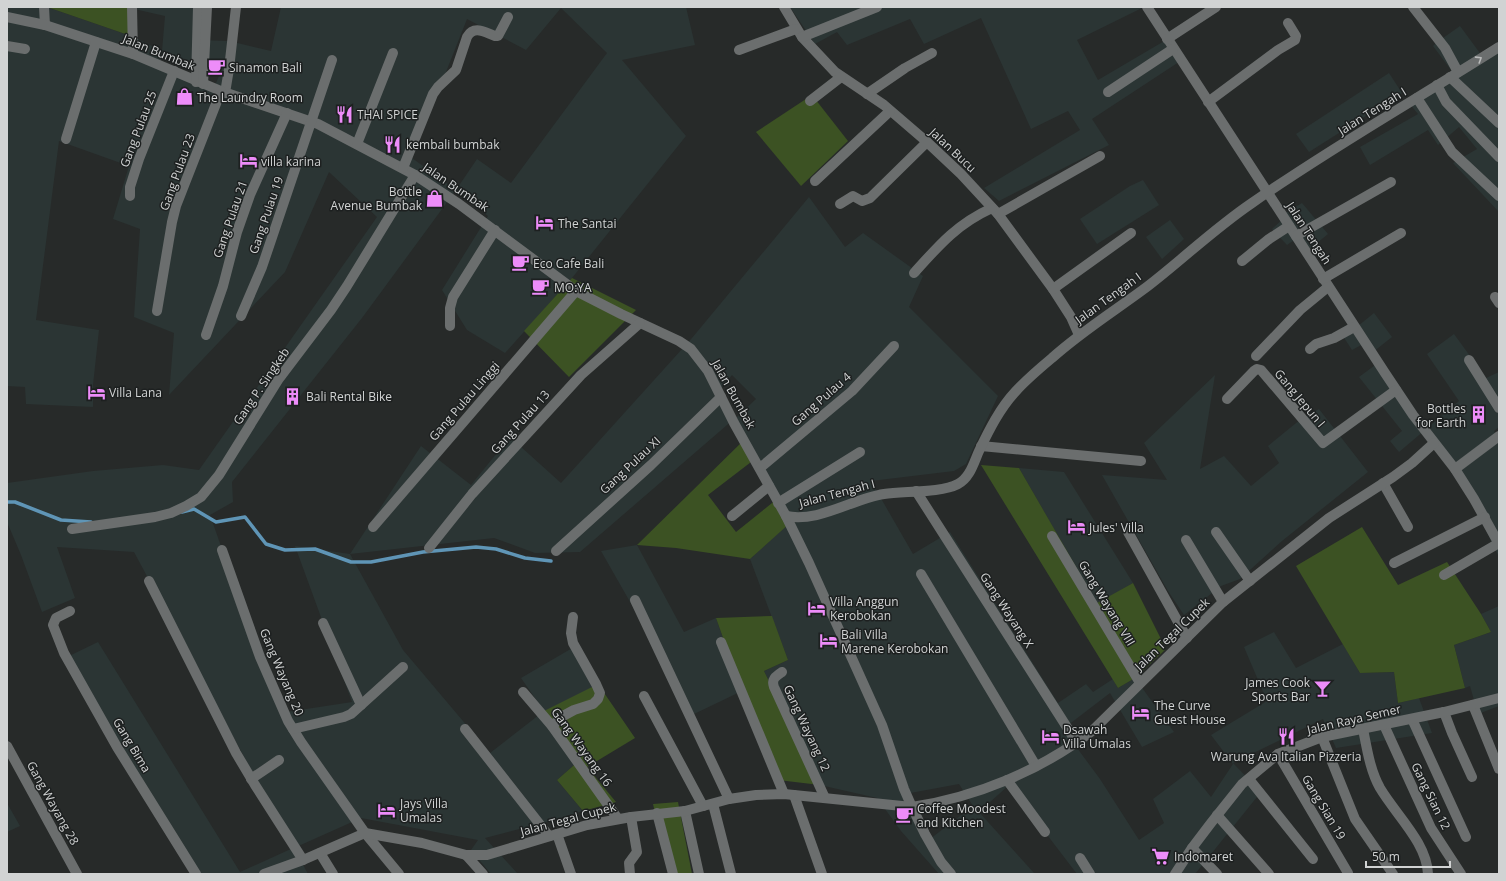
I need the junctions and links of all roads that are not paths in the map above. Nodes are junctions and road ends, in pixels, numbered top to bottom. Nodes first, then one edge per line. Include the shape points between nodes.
1 (37, 7) edge
2 (44, 7) edge
3 (132, 7) edge
4 (198, 7) edge
5 (207, 7) edge
6 (236, 7) edge
7 (784, 7) edge
8 (877, 7) edge
9 (1216, 7) edge
10 (1151, 8) edge
11 (1417, 9) edge
12 (508, 16) dead end
13 (7, 17) edge
14 (1288, 23) dead end
15 (41, 24) junction
16 (799, 33) junction
17 (1168, 39) junction
18 (96, 42) junction
19 (7, 46) edge
20 (1499, 47) edge
21 (25, 49) dead end
22 (1174, 49) junction
23 (739, 50) dead end
24 (393, 53) dead end
25 (932, 53) dead end
26 (133, 54) junction
27 (332, 60) dead end
28 (174, 72) junction
29 (1454, 75) junction
30 (841, 77) junction
31 (200, 83) junction
32 (1438, 86) junction
33 (223, 92) junction
34 (1108, 92) dead end
35 (867, 94) junction
36 (1417, 98) junction
37 (810, 101) dead end
38 (1208, 102) junction
39 (890, 110) junction
40 (287, 113) junction
41 (312, 122) junction
42 (1499, 123) edge
43 (66, 139) dead end
44 (927, 142) junction
45 (357, 144) junction
46 (1100, 156) dead end
47 (1499, 157) edge
48 (403, 168) junction
49 (415, 175) junction
50 (815, 180) dead end
51 (1391, 182) dead end
52 (1267, 192) junction
53 (130, 196) dead end
54 (1499, 196) edge
55 (840, 204) dead end
56 (995, 211) junction
57 (1289, 226) junction
58 (495, 230) junction
59 (1132, 233) dead end
60 (1401, 234) dead end
61 (1296, 236) junction
62 (1242, 260) dead end
63 (914, 273) dead end
64 (1325, 283) junction
65 (1053, 289) junction
66 (576, 291) junction
67 (157, 311) dead end
68 (241, 316) dead end
69 (640, 323) junction
70 (450, 326) dead end
71 (1354, 327) junction
72 (206, 335) dead end
73 (1079, 335) junction
74 (894, 346) dead end
75 (1310, 349) dead end
76 (1256, 356) dead end
77 (1469, 360) dead end
78 (1396, 390) junction
79 (721, 397) junction
80 (1227, 399) dead end
81 (1499, 408) edge
82 (1499, 436) edge
83 (1434, 443) junction
84 (981, 446) junction
85 (860, 452) dead end
86 (1141, 461) dead end
87 (760, 468) junction
88 (1455, 469) junction
89 (1383, 483) junction
90 (770, 486) junction
91 (916, 491) junction
92 (778, 503) junction
93 (732, 516) dead end
94 (786, 516) junction
95 (1485, 517) junction
96 (373, 527) dead end
97 (72, 528) dead end
98 (1408, 528) dead end
99 (1128, 532) dead end
100 (1216, 532) dead end
101 (1052, 536) dead end
102 (1186, 540) dead end
103 (1499, 543) edge
104 (429, 548) dead end
105 (222, 550) dead end
106 (556, 551) dead end
107 (1394, 563) dead end
108 (921, 574) dead end
109 (1444, 575) dead end
110 (149, 581) dead end
111 (1250, 581) junction
112 (1220, 598) junction
113 (635, 600) dead end
114 (70, 611) dead end
115 (573, 617) dead end
116 (323, 623) dead end
117 (1187, 638) junction
118 (721, 642) dead end
119 (403, 667) dead end
120 (782, 672) dead end
121 (1140, 683) junction
122 (523, 692) dead end
123 (644, 696) dead end
124 (1499, 698) edge
125 (360, 704) junction
126 (1472, 705) junction
127 (1444, 713) junction
128 (1412, 719) junction
129 (1384, 725) junction
130 (552, 726) junction
131 (293, 729) junction
132 (465, 729) dead end
133 (1363, 729) junction
134 (1322, 737) junction
135 (1077, 743) junction
136 (7, 746) edge
137 (1278, 754) junction
138 (279, 760) dead end
139 (1036, 766) junction
140 (1499, 769) edge
141 (1472, 777) dead end
142 (251, 779) junction
143 (1248, 779) junction
144 (1007, 780) junction
145 (789, 794) junction
146 (825, 798) junction
147 (729, 799) junction
148 (708, 805) junction
149 (912, 807) junction
150 (685, 811) junction
151 (657, 813) junction
152 (631, 817) junction
153 (1219, 817) junction
154 (618, 819) junction
155 (1046, 832) dead end
156 (365, 833) junction
157 (553, 835) junction
158 (1466, 837) dead end
159 (1192, 848) junction
160 (320, 853) junction
161 (466, 855) junction
162 (1080, 858) dead end
163 (1313, 859) dead end
164 (303, 860) junction
165 (1348, 873) dead end
166 (77, 874) edge
167 (196, 874) edge
168 (264, 874) edge
169 (333, 874) edge
170 (399, 874) edge
171 (483, 874) edge
172 (571, 874) edge
173 (630, 874) edge
174 (673, 874) edge
175 (699, 874) edge
176 (730, 874) edge
177 (822, 874) edge
178 (951, 874) edge
179 (1090, 874) edge
180 (1175, 874) edge
181 (1217, 874) edge
182 (1269, 874) edge
183 (1393, 874) edge
184 (1428, 874) edge
185 (1461, 874) edge

1 - 15 street
2 - 15 street
3 - 26 street
4 - 31 street
5 - 31 street
6 - 33 street, Gang Pulau 23 via 229,69
7 - 16 street, Jalan Bucu
8 - 16 street
9 - 17 street
10 - 17 street, Jalan Tengah
11 - 29 street via 1445,48
12 - 48 street via 498,36 478,30 470,32 456,70 433,94
13 - 15 street, Jalan Bumbak
14 - 38 street via 1296,36 1295,40
15 - 18 street, Jalan Bumbak
16 - 23 street
16 - 30 street, Jalan Bucu
17 - 22 street, Jalan Tengah
18 - 26 street, Jalan Bumbak
18 - 43 street
19 - 21 street
29 -> 20 street, Jalan Tengah I
22 - 34 street
22 - 38 street, Jalan Tengah
24 - 45 street
25 - 35 street
26 - 28 street, Jalan Bumbak
27 - 41 street, Gang Pulau 19
28 - 31 street, Jalan Bumbak
28 - 53 street, Gang Pulau 25 via 139,159 130,187
29 - 32 street, Jalan Tengah I
29 - 42 street
30 - 35 street, Jalan Bucu
30 - 37 street
31 - 33 street, Jalan Bumbak
32 - 36 street, Jalan Tengah I
32 - 47 street via 1446,102
33 - 40 street, Jalan Bumbak
33 - 67 street, Gang Pulau 23 via 176,206
35 - 39 street, Jalan Bucu
36 - 52 street, Jalan Tengah I
36 - 54 street via 1452,152
38 - 52 street, Jalan Tengah
39 - 44 street, Jalan Bucu
39 - 50 street
40 - 41 street, Jalan Bumbak
40 - 72 street, Gang Pulau 21 via 250,195
41 - 45 street, Jalan Bumbak
41 - 68 street, Gang Pulau 19 via 262,267
44 - 55 street via 870,198 862,201 852,196
44 - 56 street, Jalan Bucu
45 - 48 street, Jalan Bumbak
46 - 56 street
48 - 49 street, Jalan Bumbak
49 - 58 street, Jalan Bumbak
49 - 97 street, Gang P. Singkeb via 348,286 278,380 219,474 201,497 170,513 155,517
51 - 61 street
52 - 57 street, Jalan Tengah
52 - 73 street, Jalan Tengah I
56 - 63 street via 968,220 956,229
56 - 65 street, Jalan Bucu
57 - 61 street, Jalan Tengah
57 - 62 street
58 - 66 street, Jalan Bumbak
58 - 70 street via 453,298
59 - 65 street
60 - 64 street
61 - 64 street, Jalan Tengah
64 - 71 street, Jalan Tengah
64 - 76 street
65 - 73 street, Jalan Bucu
66 - 69 street, Jalan Bumbak
66 - 96 street, Gang Pulau Linggi
69 - 79 street, Jalan Bumbak via 679,340 691,349 708,371
69 - 104 street, Gang Pulau 13 via 575,380 472,494
71 - 75 street
71 - 78 street, Jalan Tengah
73 - 84 street, Jalan Tengah I via 1017,390 999,414
74 - 87 street, Gang Pulau 4 via 852,391
77 - 81 street
78 - 80 street, Gang Jepun I via 1323,443 1260,370 1254,371
78 - 83 street, Jalan Tengah
79 - 87 street, Jalan Bumbak
79 - 106 street, Gang Pulau XI
82 - 88 street
83 - 88 street, Jalan Tengah
83 - 89 street, Jalan Tegal Cupek via 1412,463
84 - 86 street
84 - 91 street, Jalan Tengah I via 970,470 960,483
85 - 92 street
87 - 90 street, Jalan Bumbak
88 - 95 street, Jalan Tengah
89 - 98 street
89 - 111 street, Jalan Tegal Cupek via 1329,518
90 - 92 street, Jalan Bumbak
90 - 93 street
91 - 94 street, Jalan Tengah I via 863,499 806,518
91 - 135 street, Gang Wayang X
92 - 94 street, Jalan Bumbak
94 - 149 street via 882,726
95 - 103 street, Jalan Tengah
95 - 107 street
99 - 117 street
100 - 111 street
101 - 121 street, Gang Wayang VIII
102 - 112 street
103 - 109 street
105 - 131 street, Gang Wayang 20 via 276,697
108 - 139 street
110 - 142 street
111 - 112 street, Jalan Tegal Cupek
112 - 117 street, Jalan Tegal Cupek
113 - 147 street
114 - 167 street, Gang Bima via 56,618 53,625 64,653 109,733
115 - 130 street via 571,633 574,643 600,693 593,704 574,710
116 - 125 street
117 - 121 street, Jalan Tegal Cupek
118 - 145 street
119 - 125 street
120 - 146 street, Gang Wayang 12 via 774,678 774,687
121 - 135 street, Jalan Tegal Cupek
122 - 130 street, Gang Wayang 16
123 - 148 street
124 - 126 street, Jalan Raya Semer
125 - 131 street via 344,718
126 - 127 street, Jalan Raya Semer
126 - 140 street
127 - 128 street, Jalan Raya Semer
127 - 141 street
128 - 129 street, Jalan Raya Semer
128 - 158 street
129 - 133 street, Jalan Raya Semer
129 - 185 street, Gang Sian 12 via 1430,828
130 - 154 street, Gang Wayang 16
131 - 156 street, Gang Wayang 20
132 - 157 street
133 - 134 street, Jalan Raya Semer
133 - 184 street via 1373,774 1422,850 1428,864
134 - 137 street, Jalan Raya Semer
134 - 183 street via 1355,819
135 - 139 street, Jalan Tegal Cupek
136 - 166 street, Gang Wayang 28
137 - 143 street, Jalan Raya Semer
137 - 165 street, Gang Sian 19
138 - 142 street
139 - 144 street, Jalan Tegal Cupek
142 - 164 street
143 - 153 street, Jalan Raya Semer
143 - 163 street
144 - 149 street, Jalan Tegal Cupek via 932,804
144 - 155 street
145 - 146 street, Jalan Tegal Cupek
145 - 147 street, Jalan Tegal Cupek
145 - 177 street
146 - 149 street, Jalan Tegal Cupek
147 - 148 street, Jalan Tegal Cupek
148 - 150 street, Jalan Tegal Cupek
148 - 176 street
149 - 178 street via 938,857
150 - 151 street, Jalan Tegal Cupek
150 - 175 street
151 - 152 street, Jalan Tegal Cupek
151 - 174 street
152 - 154 street, Jalan Tegal Cupek
152 - 173 street via 637,852 629,863
153 - 159 street, Jalan Raya Semer
153 - 182 street
154 - 157 street, Jalan Tegal Cupek
156 - 160 street
156 - 161 street, Jalan Tegal Cupek via 422,843
156 - 170 street, Gang Wayang 20
157 - 161 street, Jalan Tegal Cupek via 487,855
157 - 172 street
159 - 180 street, Jalan Raya Semer
159 - 181 street
160 - 164 street
160 - 169 street
161 - 171 street
162 - 179 street
164 - 168 street

